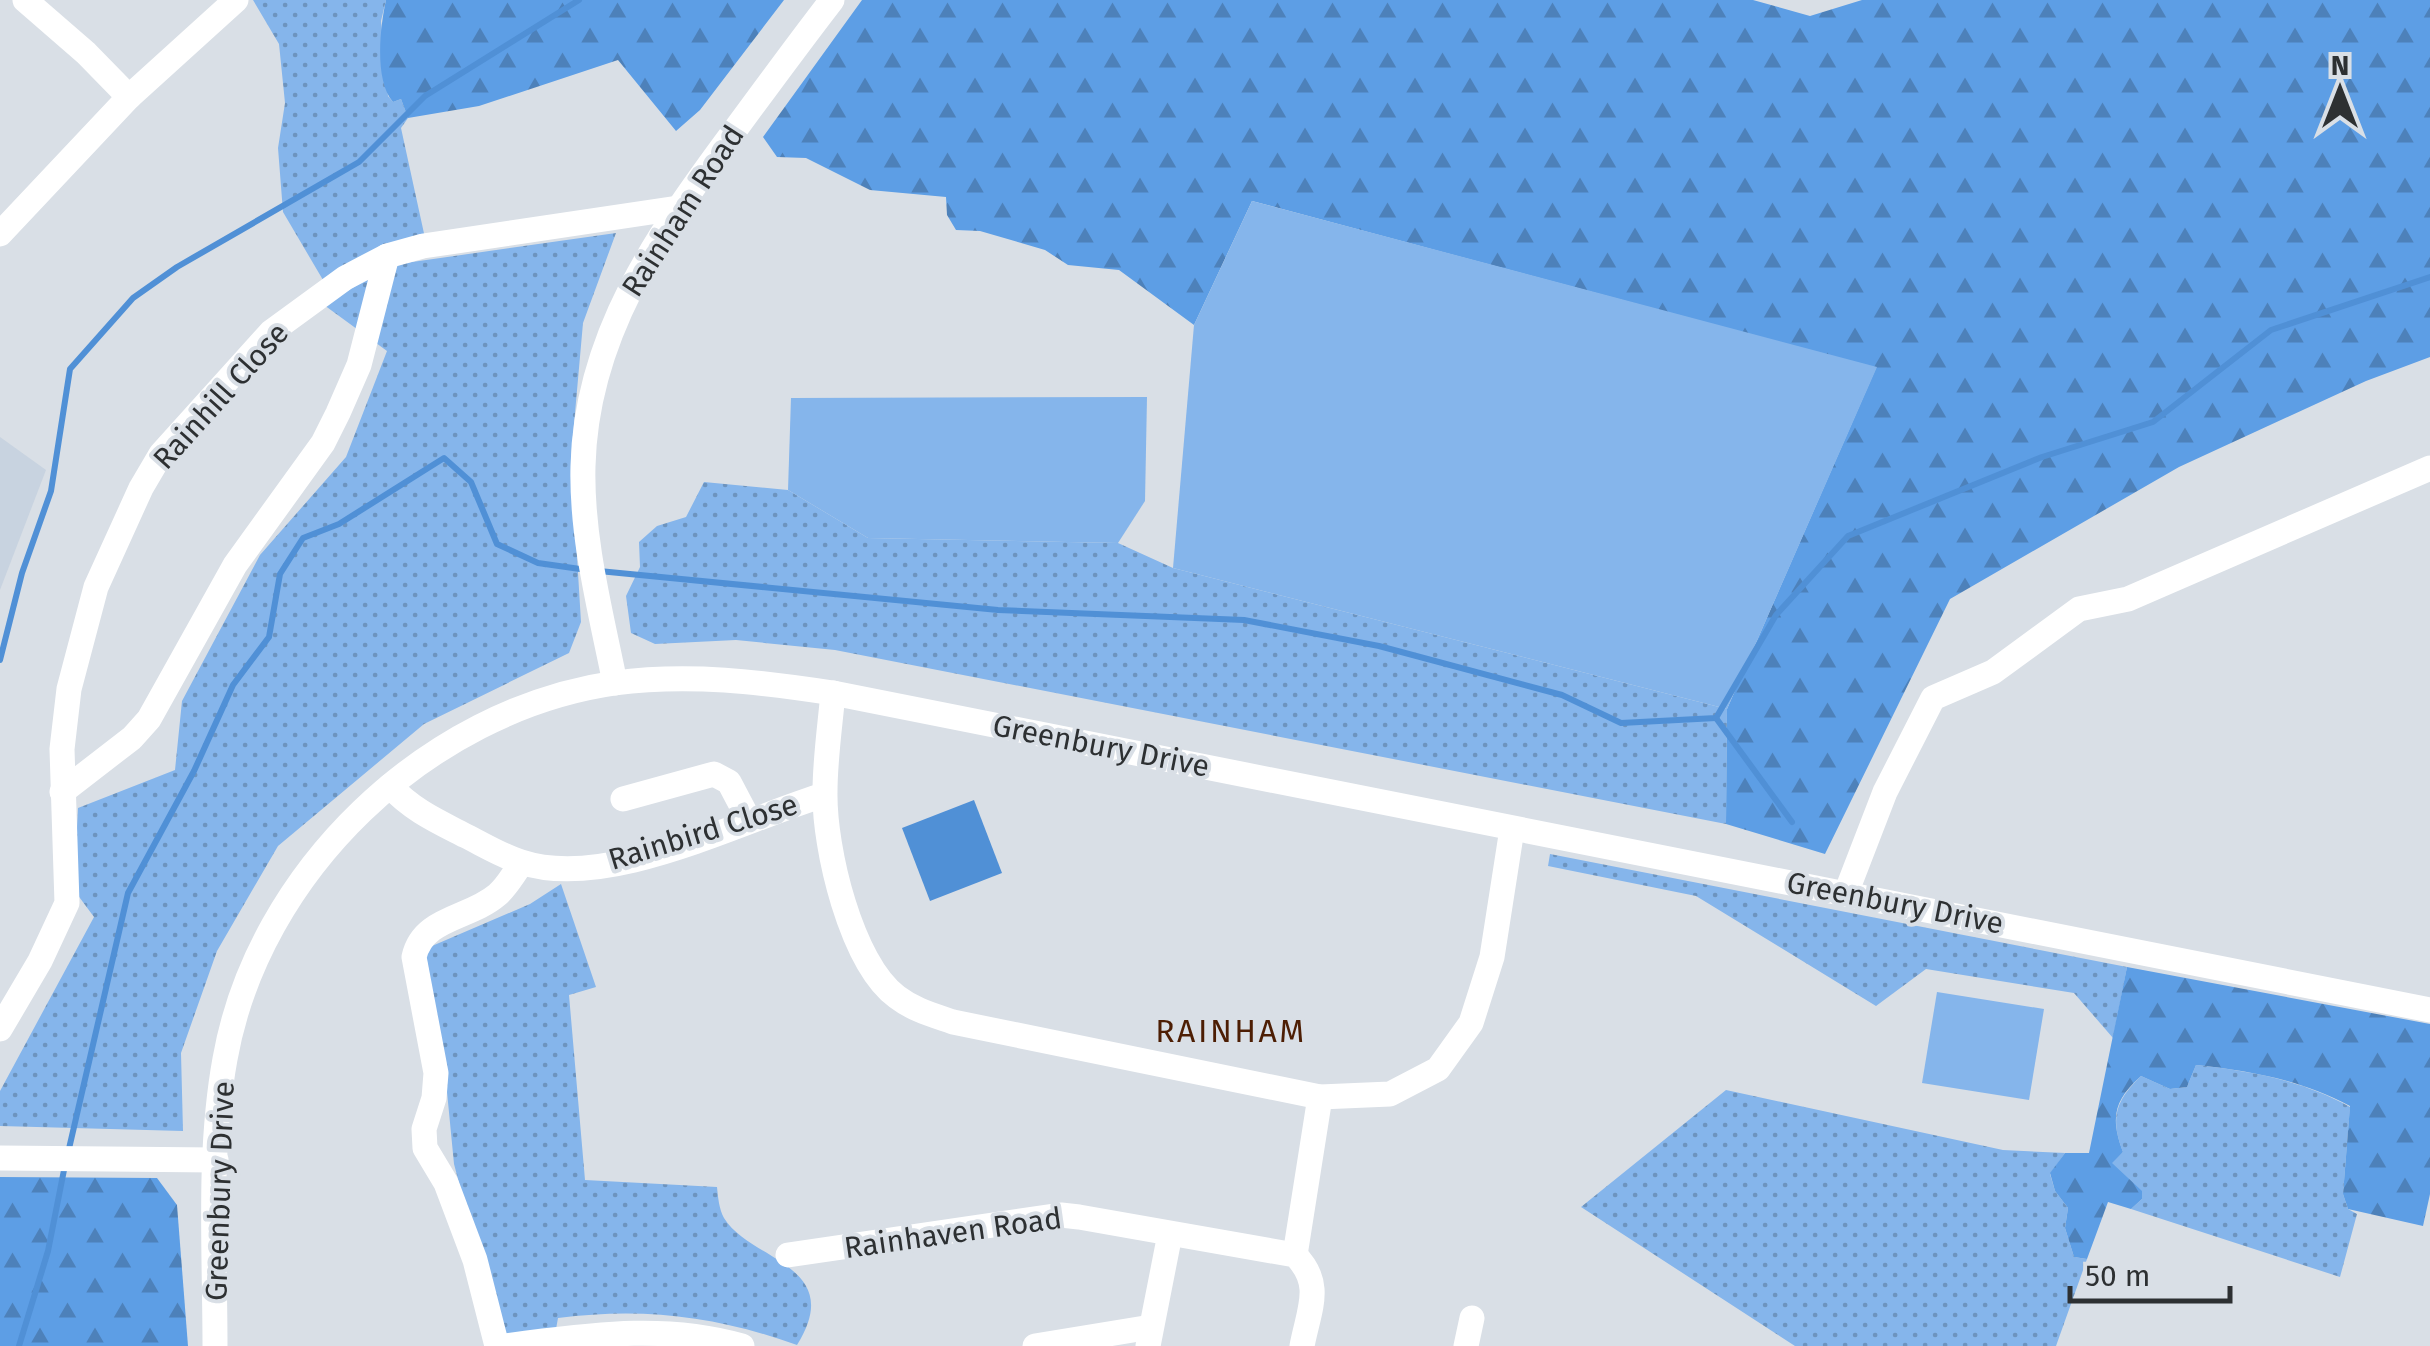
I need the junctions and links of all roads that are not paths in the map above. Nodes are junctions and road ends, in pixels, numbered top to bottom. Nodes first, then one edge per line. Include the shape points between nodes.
1 (25, 0) edge
2 (236, 0) edge
3 (832, 0) edge
4 (130, 98) junction
5 (678, 208) junction
6 (0, 234) edge
7 (388, 256) junction
8 (2430, 468) edge
9 (615, 683) junction
10 (833, 693) junction
11 (390, 786) junction
12 (62, 792) junction
13 (824, 794) junction
14 (623, 799) dead end
15 (749, 820) junction
16 (1512, 829) junction
17 (522, 862) junction
18 (1846, 892) junction
19 (2430, 1010) edge
20 (0, 1029) edge
21 (1320, 1098) junction
22 (0, 1158) edge
23 (216, 1160) junction
24 (1170, 1234) junction
25 (1295, 1255) junction
26 (788, 1256) dead end
27 (1472, 1318) dead end
28 (1149, 1336) edge
29 (215, 1346) edge
30 (500, 1346) edge
31 (742, 1346) edge
32 (1035, 1346) edge
33 (1302, 1346) edge
34 (1466, 1346) edge

1 - 4 street
2 - 4 street
3 - 5 street, Rainham Road
4 - 6 street
5 - 7 street, Rainhill Close
5 - 9 street, Rainham Road via 636,272 606,342 586,428 585,508
7 - 12 street via 359,365 323,443 235,565 149,719
7 - 12 street, Rainhill Close via 344,278 271,332 162,454 96,586 69,689
8 - 18 street via 2128,599 2079,609 1992,672 1942,691 1926,708 1884,792
9 - 10 street, Greenbury Drive via 713,678
9 - 11 street, Greenbury Drive via 507,714
10 - 13 street
10 - 16 street, Greenbury Drive
11 - 17 street, Rainbird Close via 409,807
11 - 23 street, Greenbury Drive via 319,858 253,966 226,1056
12 - 20 street, Rainhill Close via 67,903
13 - 15 street, Rainbird Close
13 - 21 street via 830,845 861,949 875,976 917,1010
14 - 15 street via 714,774 729,782
15 - 17 street, Rainbird Close via 616,862
16 - 18 street, Greenbury Drive
16 - 21 street via 1492,957 1456,1048 1438,1070 1390,1094
17 - 30 street via 496,896 434,926 416,944 414,957 434,1052 425,1148 476,1260
18 - 19 street, Greenbury Drive
21 - 25 street
22 - 23 street
23 - 29 street, Greenbury Drive
24 - 25 street, Rainhaven Road
24 - 26 street, Rainhaven Road via 1061,1215
24 - 28 street
25 - 33 street via 1314,1281
27 - 34 street
28 - 32 street
30 - 31 street via 620,1332 673,1332

